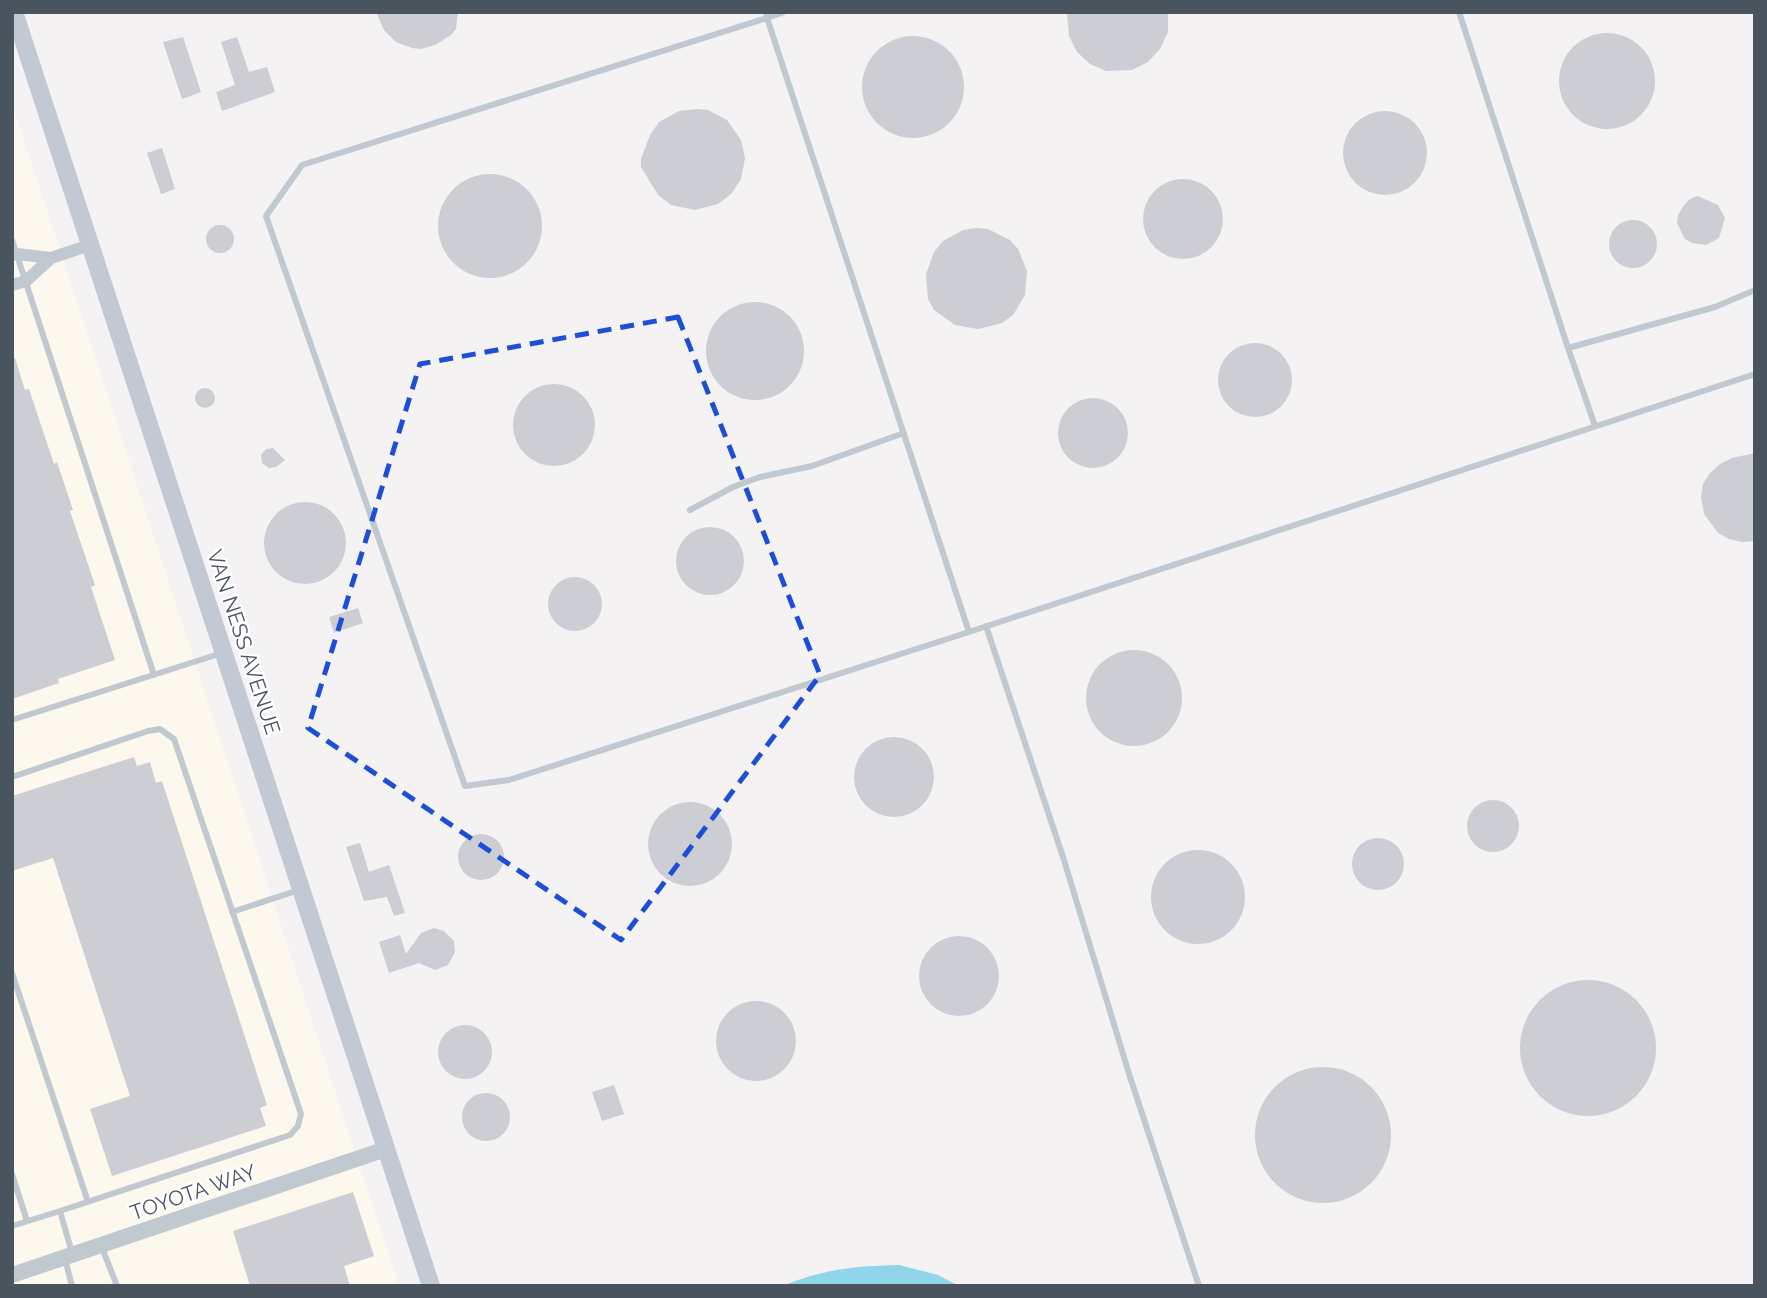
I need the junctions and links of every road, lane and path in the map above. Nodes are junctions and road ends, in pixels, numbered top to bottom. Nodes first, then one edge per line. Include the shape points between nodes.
1 (14, 12) edge
2 (783, 12) edge
3 (1459, 12) edge
4 (766, 15) edge
5 (12, 240) edge
6 (90, 245) junction
7 (15, 255) edge
8 (51, 258) junction
9 (26, 281) junction
10 (12, 285) edge
11 (1755, 290) edge
12 (1568, 348) junction
13 (1755, 374) edge
14 (1595, 426) junction
15 (904, 433) junction
16 (690, 509) dead end
17 (986, 626) junction
18 (969, 632) junction
19 (224, 653) junction
20 (154, 675) junction
21 (12, 720) edge
22 (12, 777) edge
23 (301, 890) junction
24 (232, 912) junction
25 (12, 973) edge
26 (386, 1149) junction
27 (12, 1174) edge
28 (88, 1202) junction
29 (60, 1211) junction
30 (27, 1221) junction
31 (12, 1226) edge
32 (101, 1245) junction
33 (68, 1256) junction
34 (12, 1275) edge
35 (72, 1286) edge
36 (117, 1286) edge
37 (431, 1286) edge
38 (1199, 1286) edge

1 - 6 main road, VAN NESS AVENUE
2 - 4 lane
3 - 12 lane
4 - 15 lane
4 - 18 lane via 302,165 266,216 465,786 509,780
5 - 7 lane
6 - 8 street
6 - 19 main road, VAN NESS AVENUE
7 - 8 street
7 - 9 lane
8 - 9 street
9 - 10 street
9 - 20 lane
11 - 12 lane via 1714,307
12 - 14 lane
13 - 14 lane
14 - 17 lane
15 - 16 lane via 813,466 742,483
15 - 18 lane
17 - 18 lane
17 - 38 lane
19 - 20 lane
19 - 23 main road, VAN NESS AVENUE
20 - 21 lane
22 - 24 lane via 160,729 174,739
23 - 24 lane
23 - 26 main road, VAN NESS AVENUE
24 - 28 lane via 301,1114 298,1126 290,1135
25 - 28 lane
26 - 32 street, TOYOTA WAY
26 - 37 main road, VAN NESS AVENUE
27 - 30 lane
28 - 29 lane
29 - 30 lane
29 - 33 lane
30 - 31 lane
32 - 33 street, TOYOTA WAY
32 - 36 lane
33 - 34 street, TOYOTA WAY
33 - 35 lane

